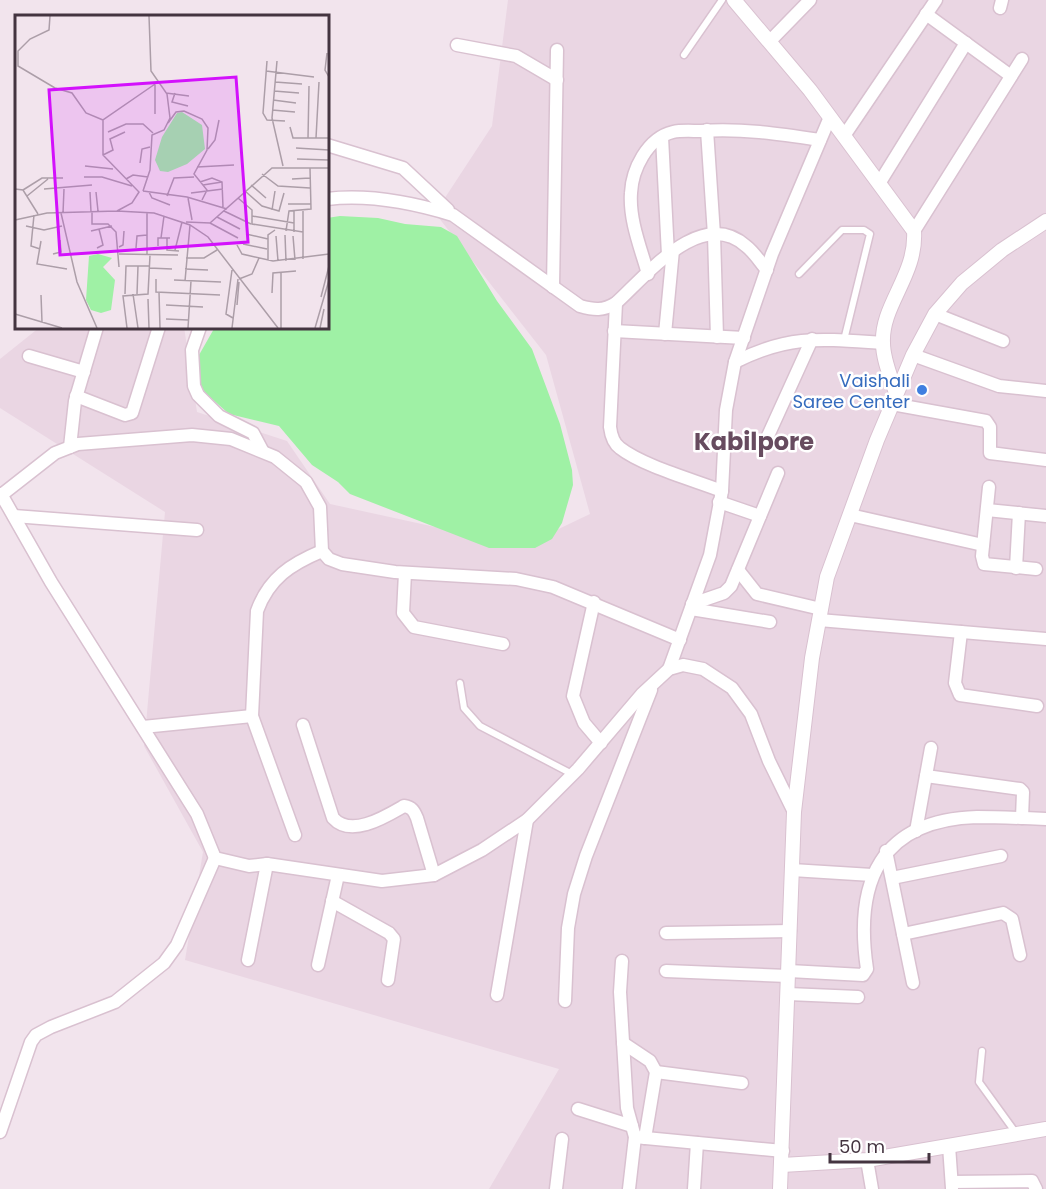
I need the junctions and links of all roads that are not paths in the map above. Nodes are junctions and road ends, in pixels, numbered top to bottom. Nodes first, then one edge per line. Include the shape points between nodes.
1 (722, 0) edge
2 (734, 0) edge
3 (810, 0) edge
4 (936, 0) edge
5 (926, 14) junction
6 (770, 41) junction
7 (966, 43) junction
8 (457, 45) dead end
9 (557, 50) dead end
10 (684, 55) dead end
11 (1022, 59) dead end
12 (1011, 76) junction
13 (556, 80) junction
14 (830, 117) junction
15 (707, 130) junction
16 (844, 136) junction
17 (662, 137) junction
18 (820, 140) junction
19 (328, 145) edge
20 (880, 182) junction
21 (328, 199) edge
22 (453, 214) junction
23 (1046, 221) edge
24 (914, 231) junction
25 (714, 235) junction
26 (670, 252) junction
27 (767, 270) junction
28 (648, 274) junction
29 (799, 274) dead end
30 (553, 287) junction
31 (616, 303) junction
32 (935, 314) junction
33 (97, 328) edge
34 (159, 328) edge
35 (200, 328) edge
36 (614, 331) junction
37 (665, 334) junction
38 (717, 337) junction
39 (744, 338) junction
40 (812, 339) junction
41 (844, 340) junction
42 (1003, 341) dead end
43 (882, 343) junction
44 (914, 355) junction
45 (29, 356) dead end
46 (735, 362) junction
47 (84, 372) junction
48 (1046, 391) edge
49 (76, 396) junction
50 (894, 398) junction
51 (767, 438) dead end
52 (70, 447) junction
53 (262, 450) junction
54 (1046, 460) edge
55 (778, 473) dead end
56 (989, 487) dead end
57 (1, 495) edge
58 (721, 496) junction
59 (987, 510) junction
60 (1019, 513) junction
61 (850, 515) junction
62 (14, 516) junction
63 (760, 516) junction
64 (1046, 516) edge
65 (197, 530) dead end
66 (983, 545) junction
67 (322, 551) junction
68 (1016, 568) junction
69 (1036, 569) dead end
70 (738, 570) junction
71 (405, 573) junction
72 (594, 602) junction
73 (692, 607) junction
74 (820, 615) junction
75 (770, 622) dead end
76 (961, 632) junction
77 (1046, 639) edge
78 (680, 640) junction
79 (504, 644) dead end
80 (669, 669) junction
81 (460, 683) dead end
82 (654, 683) junction
83 (1037, 706) dead end
84 (252, 716) junction
85 (303, 725) dead end
86 (143, 728) junction
87 (601, 743) junction
88 (931, 748) dead end
89 (573, 774) junction
90 (926, 776) junction
91 (794, 812) junction
92 (1022, 818) junction
93 (1046, 819) edge
94 (527, 820) junction
95 (916, 831) junction
96 (295, 835) dead end
97 (886, 851) junction
98 (1001, 856) dead end
99 (214, 858) junction
100 (267, 864) junction
101 (792, 870) junction
102 (434, 874) junction
103 (872, 874) junction
104 (338, 875) junction
105 (892, 878) junction
106 (332, 901) junction
107 (790, 931) junction
108 (666, 933) dead end
109 (903, 934) junction
110 (1020, 955) dead end
111 (248, 960) dead end
112 (622, 961) dead end
113 (318, 965) dead end
114 (666, 971) dead end
115 (789, 973) junction
116 (388, 980) dead end
117 (913, 983) dead end
118 (788, 994) junction
119 (497, 995) dead end
120 (858, 997) dead end
121 (565, 1002) dead end
122 (623, 1043) junction
123 (982, 1051) dead end
124 (656, 1072) junction
125 (742, 1083) dead end
126 (578, 1109) dead end
127 (1046, 1129) edge
128 (0, 1132) edge
129 (637, 1134) junction
130 (1017, 1134) junction
131 (562, 1139) dead end
132 (697, 1143) junction
133 (949, 1146) junction
134 (782, 1158) junction
135 (867, 1160) junction
136 (952, 1186) edge
137 (556, 1189) edge
138 (629, 1189) edge
139 (694, 1189) edge
140 (780, 1189) edge
141 (872, 1189) edge
142 (1036, 1189) edge

1 - 10 lane
2 - 6 street
3 - 6 street
4 - 5 street
5 - 7 street
5 - 16 street
6 - 14 street
7 - 12 street
7 - 20 street
8 - 13 street via 516,56
9 - 13 street
11 - 12 street
12 - 24 street
13 - 30 street
14 - 16 street
14 - 18 street
15 - 17 street via 672,132
15 - 18 street via 754,130
15 - 25 street
16 - 20 street
17 - 26 street
17 - 28 street via 641,159 631,195 633,221
18 - 27 street
19 - 22 street via 403,168
20 - 24 street
21 - 22 street via 371,199
22 - 30 street
23 - 32 street via 970,276
24 - 43 street via 911,264 884,328
25 - 26 street via 689,240
25 - 27 street via 746,245
25 - 38 street
26 - 28 street
26 - 37 street
27 - 39 street
28 - 31 street
29 - 41 lane via 842,230 864,230 870,234
30 - 31 street via 580,306 606,309
31 - 36 street
32 - 42 street
32 - 44 street
33 - 47 street
34 - 49 street via 132,414 125,415
35 - 53 street via 192,350 198,395 219,416 253,433
36 - 37 street
36 - 58 street via 610,427 618,447
37 - 38 street
38 - 39 street
39 - 46 street
40 - 41 street
40 - 46 street via 762,349
40 - 51 street
41 - 43 street
43 - 50 street
44 - 48 street via 999,386
44 - 50 street
45 - 47 street
46 - 58 street via 726,410
47 - 49 street
49 - 52 street
50 - 54 street via 986,421 990,427 990,453
50 - 61 street
52 - 53 street via 192,435 231,439
52 - 57 street via 55,453
53 - 67 street via 292,468 315,495 320,507
55 - 63 street
56 - 59 street
57 - 62 street
58 - 63 street
58 - 73 street via 710,555
59 - 60 street
59 - 66 street
60 - 64 street
60 - 68 street
61 - 66 street
61 - 74 street via 827,577
62 - 65 street
62 - 86 street
63 - 70 street
66 - 68 street via 984,564
67 - 71 street via 328,559 342,564
67 - 84 street via 297,561 269,584 263,595 257,610
68 - 69 street
70 - 73 street via 724,593
70 - 74 street via 757,594
71 - 72 street via 516,579
71 - 79 street via 403,613 414,627
72 - 78 street
72 - 87 street via 573,696 584,723
73 - 75 street
73 - 78 street
74 - 76 street
74 - 91 street
76 - 77 street
76 - 83 street via 955,683 960,695
78 - 80 street
80 - 82 street
80 - 91 street via 683,665 703,669 732,688 752,714
81 - 89 lane via 464,708 480,726
82 - 87 street
82 - 121 street via 574,894 568,927
84 - 86 street
84 - 96 street
85 - 102 street via 333,818 339,825 355,828 409,807 417,818
86 - 99 street via 197,814
87 - 89 street
88 - 90 street
89 - 94 street
90 - 92 street via 1015,787 1023,792
90 - 95 street
91 - 101 street
92 - 93 street
92 - 95 street via 975,817
94 - 102 street via 482,850
94 - 119 street
95 - 97 street
97 - 103 street
97 - 105 street
98 - 105 street
99 - 100 street via 249,866
99 - 128 street via 177,945 164,963 115,1002 36,1035
100 - 104 street
100 - 111 street
101 - 103 street
101 - 107 street
102 - 104 street via 382,881
103 - 115 street via 864,922 867,969 863,975
104 - 106 street
105 - 109 street
106 - 113 street
106 - 116 street via 394,939
107 - 108 street
107 - 115 street
109 - 110 street via 1003,914 1012,919
109 - 117 street
112 - 122 street
114 - 115 street
115 - 118 street
118 - 120 street
118 - 134 street
122 - 124 street via 650,1061
122 - 129 street via 627,1108
123 - 130 lane via 979,1082
124 - 125 street
124 - 129 street
126 - 129 street
127 - 130 street
129 - 132 street
129 - 138 street
130 - 133 street
131 - 137 street
132 - 134 street
132 - 139 street
133 - 135 street
133 - 136 street
134 - 135 street
134 - 140 street
135 - 141 street
136 - 142 street via 1032,1181

